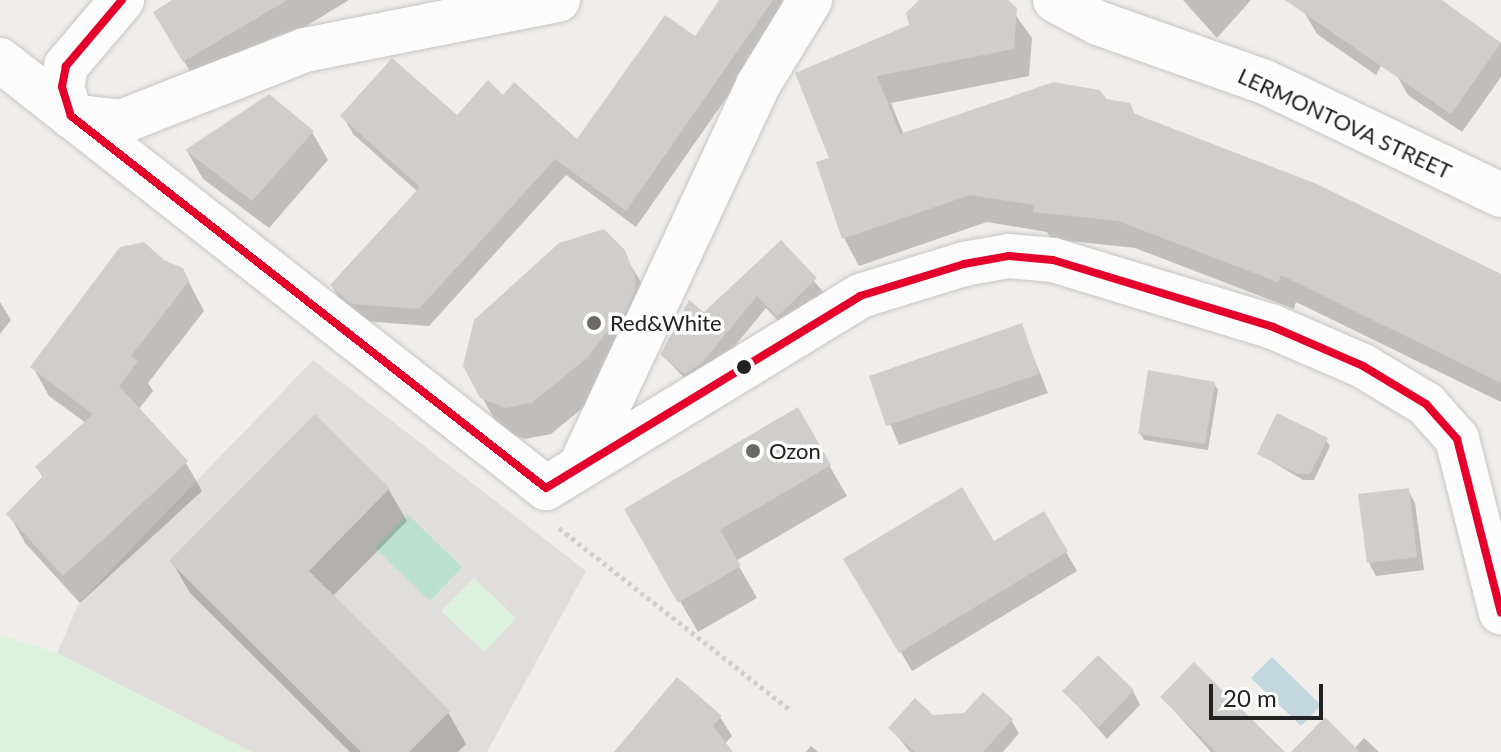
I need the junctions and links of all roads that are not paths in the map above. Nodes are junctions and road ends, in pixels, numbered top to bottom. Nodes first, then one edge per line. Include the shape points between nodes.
1 (122, 0) edge
2 (558, 0) edge
3 (810, 0) edge
4 (1055, 0) edge
5 (0, 60) edge
6 (71, 116) junction
7 (1501, 195) edge
8 (563, 477) junction
9 (1501, 613) edge

1 - 6 street via 66,66 62,87
2 - 6 street via 305,50 121,122
3 - 8 street via 758,85
4 - 7 street, LERMONTOVA STREET via 1098,23 1265,82
5 - 6 street
6 - 8 street
8 - 9 street via 860,296 964,264 1009,256 1053,260 1273,327 1363,366 1426,404 1457,439

